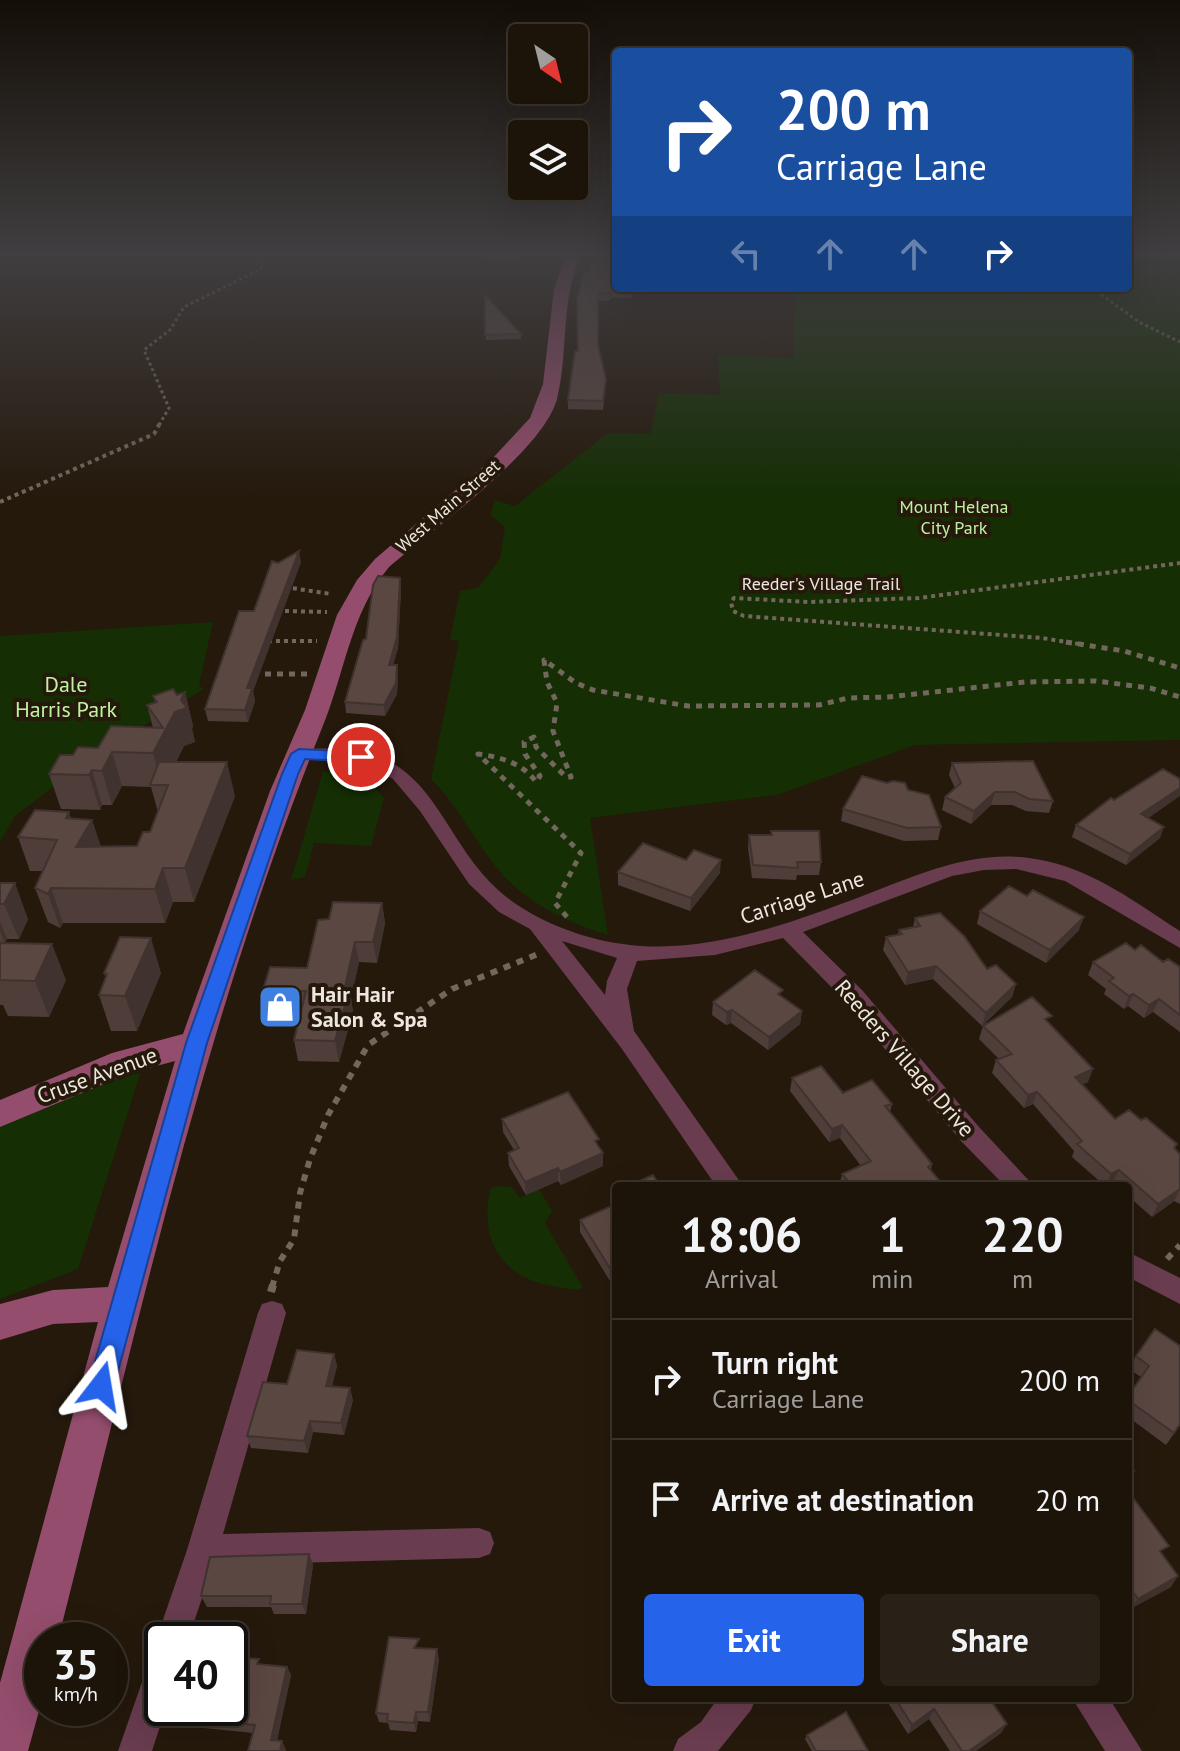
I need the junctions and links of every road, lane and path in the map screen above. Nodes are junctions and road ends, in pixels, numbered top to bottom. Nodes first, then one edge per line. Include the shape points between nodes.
1 (163, 336) edge
2 (556, 336) edge
3 (0, 502) edge
4 (1180, 563) edge
5 (280, 586) edge
6 (331, 594) dead end
7 (285, 611) edge
8 (327, 612) dead end
9 (259, 641) edge
10 (317, 641) dead end
11 (1180, 668) edge
12 (265, 674) dead end
13 (308, 674) dead end
14 (1180, 697) edge
15 (299, 754) junction
16 (536, 923) junction
17 (788, 930) junction
18 (583, 941) junction
19 (1180, 941) edge
20 (542, 953) dead end
21 (631, 953) junction
22 (197, 1043) junction
23 (630, 1043) junction
24 (0, 1114) edge
25 (727, 1182) edge
26 (1017, 1182) edge
27 (1132, 1266) edge
28 (1180, 1292) edge
29 (121, 1304) junction
30 (272, 1313) joint
31 (0, 1322) edge
32 (479, 1543) dead end
33 (203, 1550) junction
34 (178, 1622) edge
35 (736, 1702) edge
36 (1092, 1702) edge
37 (144, 1724) edge
38 (4, 1751) edge
39 (135, 1751) edge
40 (690, 1751) edge
41 (1125, 1751) edge

1 - 3 path via 144,350 169,408 154,434
2 - 15 street, West Main Street via 542,415 517,445 369,577 348,608
4 - 11 path, Reeder's Village Trail via 919,598 809,602 749,597 731,602 733,611 744,616 1042,638 1124,651
5 - 6 path
7 - 8 path
9 - 10 path
12 - 13 path
14 - 18 path via 1096,681 1025,682 819,705 688,706 593,690 544,660 557,703 553,731 571,777 536,747 534,737 524,742 525,754 540,776 536,782 528,770 478,754 506,776 563,843 581,853 555,903
15 - 16 street, Carriage Lane via 334,753 381,762 404,780 480,883
15 - 22 street, West Main Street
16 - 18 street, Carriage Lane
16 - 23 street
17 - 19 street, Carriage Lane via 948,870 980,862 1033,863 1083,880
17 - 21 street, Carriage Lane via 701,950
17 - 26 street, Reeders Village Drive via 854,996
18 - 21 street, Carriage Lane
20 - 30 path via 452,989 368,1045 310,1159 294,1239 280,1261 271,1294
21 - 23 street via 615,993
22 - 24 street, Cruse Avenue via 123,1062
22 - 29 street, West Main Street
23 - 25 street
27 - 28 street
29 - 31 street via 53,1307
29 - 38 street, West Main Street
30 - 33 street
32 - 33 street
33 - 34 street
35 - 40 street via 713,1734
36 - 41 street
37 - 39 street

